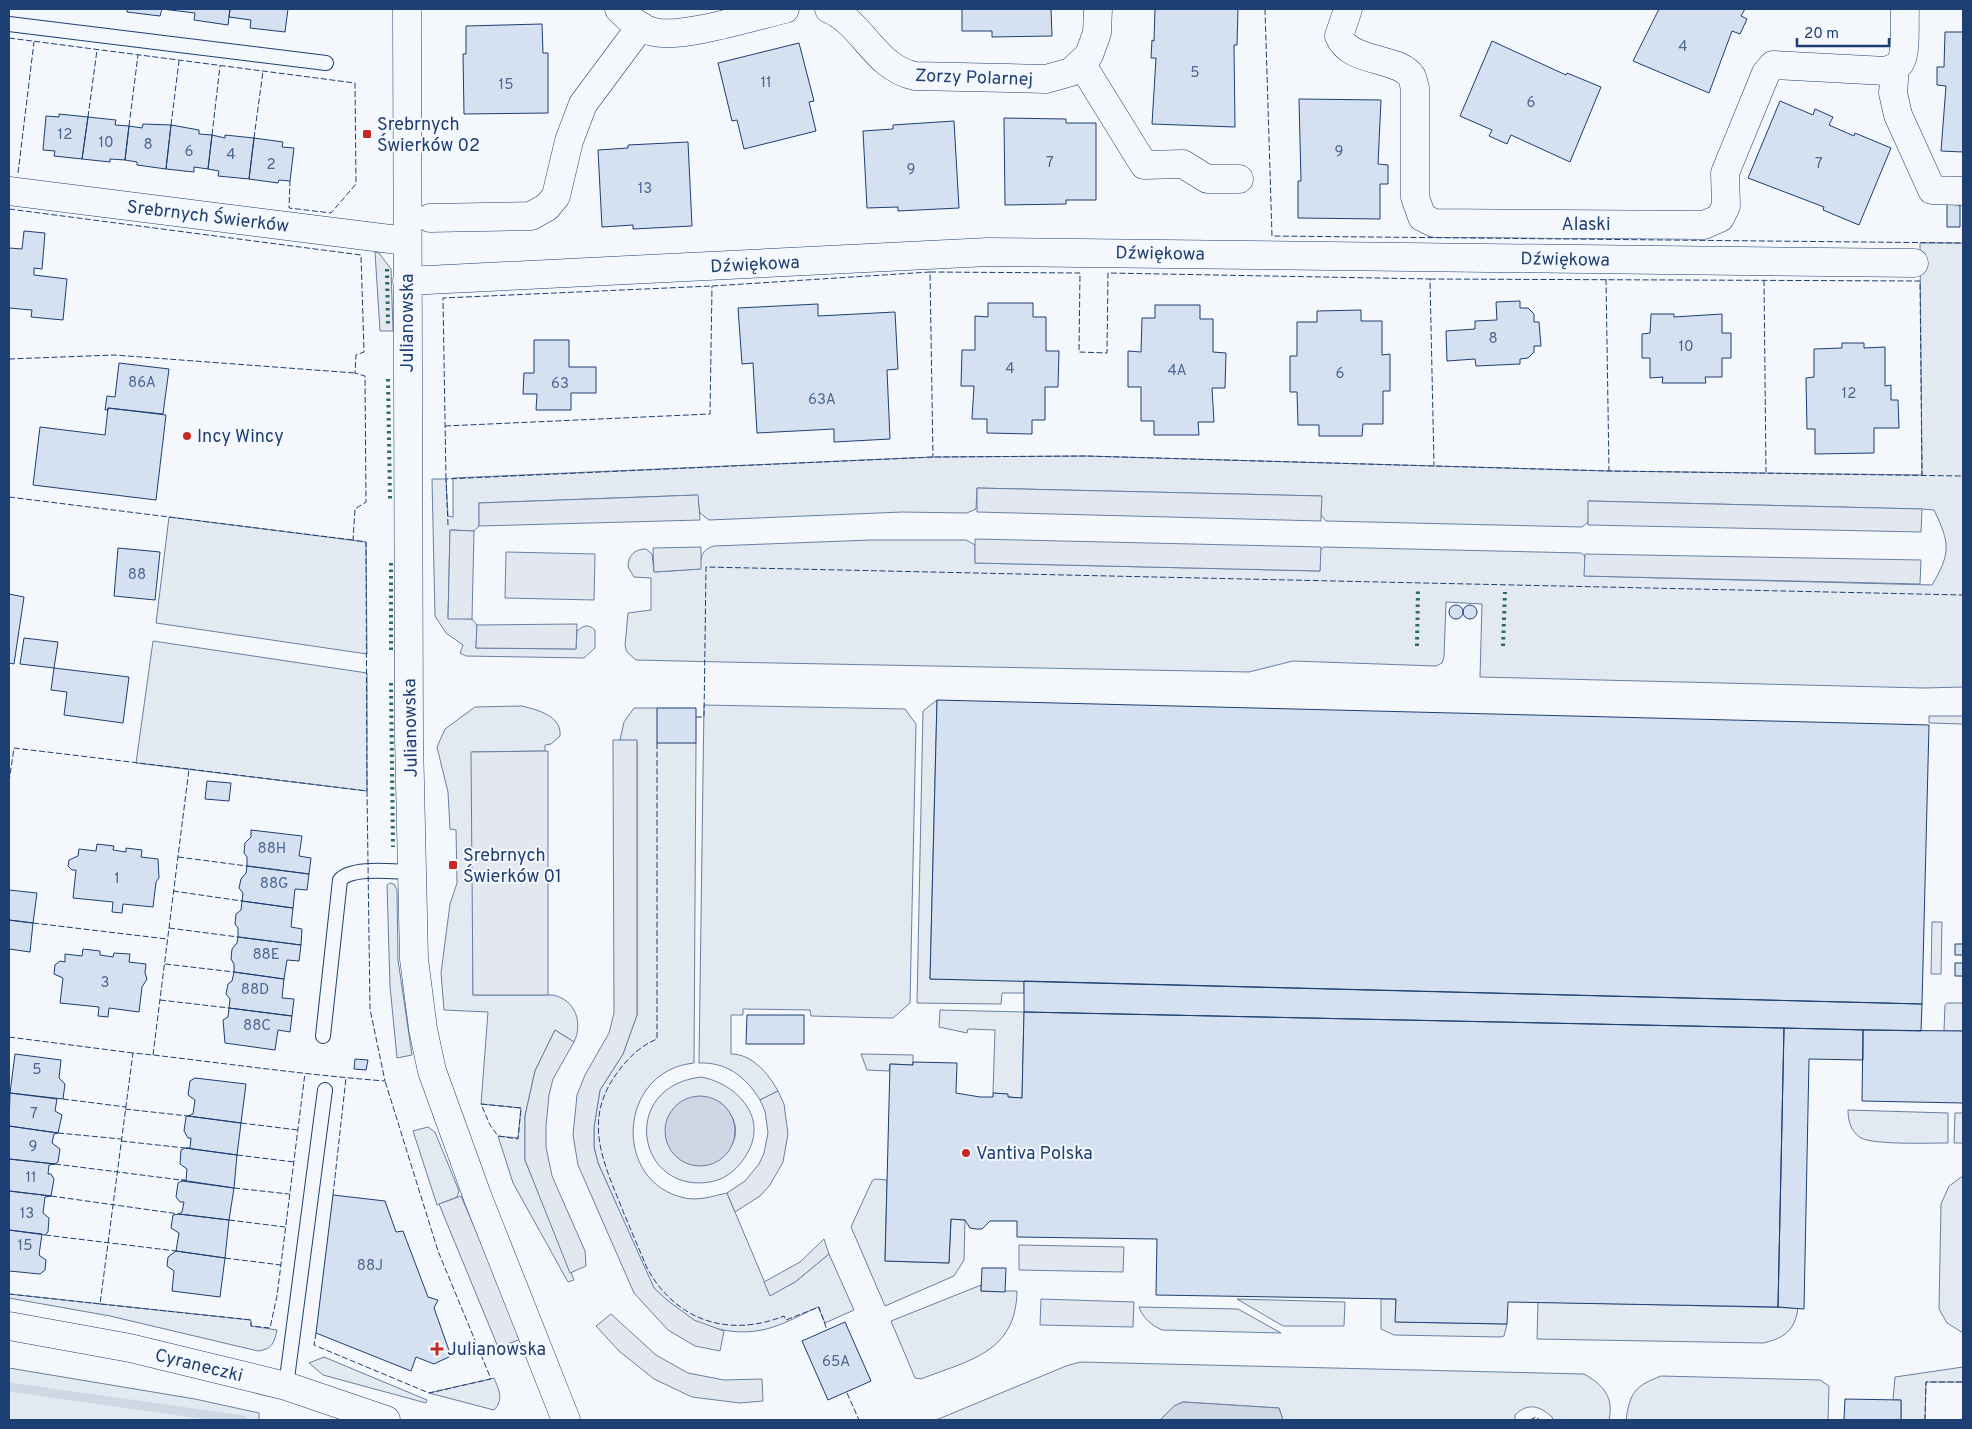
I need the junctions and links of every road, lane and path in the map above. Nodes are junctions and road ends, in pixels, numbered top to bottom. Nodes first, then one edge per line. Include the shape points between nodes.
1 (407, 9) edge
2 (619, 9) edge
3 (785, 9) edge
4 (829, 9) edge
5 (1098, 9) edge
6 (1348, 9) edge
7 (1904, 9) edge
8 (9, 24) edge
9 (641, 26) junction
10 (1081, 62) junction
11 (326, 63) dead end
12 (1895, 68) junction
13 (1239, 179) dead end
14 (9, 191) edge
15 (1963, 191) edge
16 (430, 218) dead end
17 (406, 241) junction
18 (1914, 263) dead end
19 (407, 281) junction
20 (412, 872) junction
21 (323, 1036) dead end
22 (325, 1090) dead end
23 (9, 1326) edge
24 (286, 1386) junction
25 (386, 1420) edge
26 (566, 1420) edge

1 - 17 street, Julianowska
2 - 9 street
3 - 9 street via 683,32 654,32
4 - 10 street, Zorzy Polarnej via 844,18 887,63 902,74 1046,79 1071,72
5 - 10 street, Zorzy Polarnej via 1097,34 1089,54
6 - 12 street, Alaski via 1339,36 1348,49 1403,69 1412,77 1415,88 1415,197 1422,218 1434,223 1704,225 1720,218 1726,206 1725,173 1763,80 1773,65 1886,71
7 - 12 street via 1903,53
8 - 11 lane
9 - 16 street via 583,104 569,142 556,196 547,207 531,216
10 - 13 street via 1144,164 1183,164 1206,179
12 - 15 street via 1893,93 1898,115 1932,190
14 - 17 street, Srebrnych Świerków
17 - 19 street, Julianowska
18 - 19 street, Dźwiękowa via 988,252
19 - 20 street, Julianowska
20 - 21 lane via 349,873 340,880
20 - 26 street, Julianowska via 414,959 432,1071 478,1198
22 - 24 lane
23 - 24 street, Cyraneczki via 130,1348
24 - 25 street, Cyraneczki

